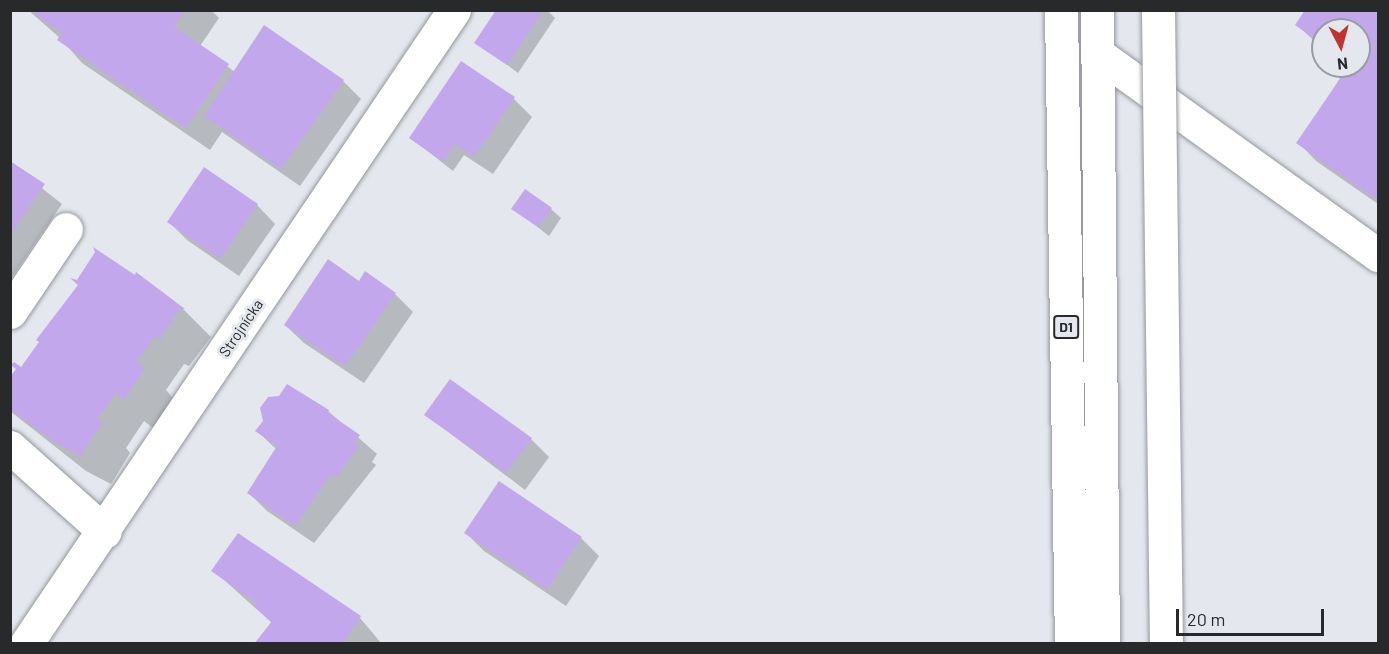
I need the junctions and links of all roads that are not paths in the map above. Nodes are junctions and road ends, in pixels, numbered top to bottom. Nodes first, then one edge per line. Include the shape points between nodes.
1 (454, 10) edge
2 (1061, 10) edge
3 (1097, 10) edge
4 (1158, 10) edge
5 (1098, 54) junction
6 (66, 229) dead end
7 (1378, 255) edge
8 (10, 312) edge
9 (10, 447) edge
10 (105, 532) junction
11 (26, 644) edge
12 (1071, 644) edge
13 (1103, 644) edge
14 (1167, 644) edge

1 - 10 main road, Strojnícka
2 - 12 main road, D1
3 - 5 main road
4 - 14 main road, bridge
5 - 7 main road
5 - 13 main road
6 - 8 main road
9 - 10 main road
10 - 11 main road, Strojnícka

